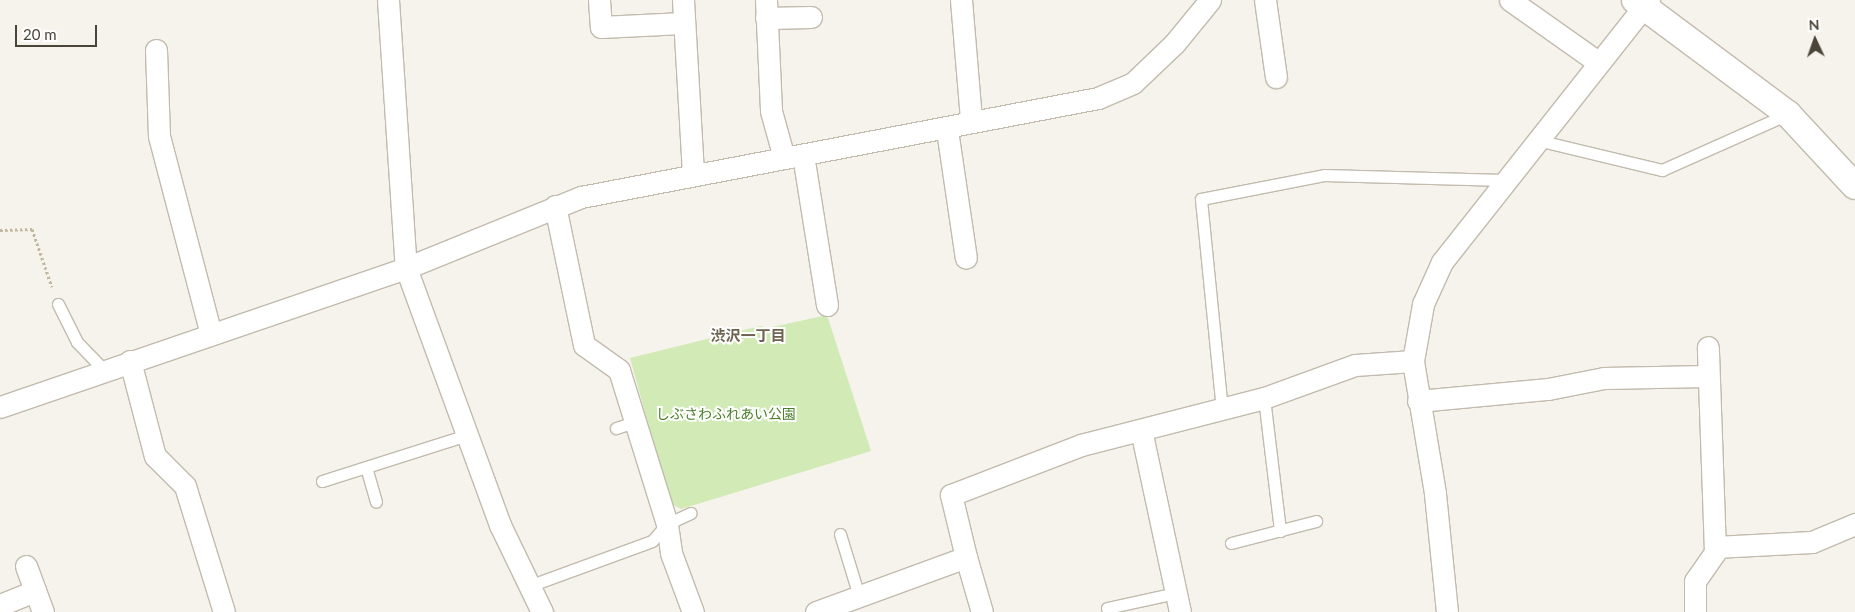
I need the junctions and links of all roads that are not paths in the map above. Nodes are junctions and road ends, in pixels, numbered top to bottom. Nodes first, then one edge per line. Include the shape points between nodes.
1 (388, 0) edge
2 (599, 0) edge
3 (683, 0) edge
4 (961, 0) edge
5 (1210, 0) edge
6 (1265, 0) edge
7 (1510, 0) edge
8 (1642, 2) edge
9 (766, 9) edge
10 (811, 17) dead end
11 (683, 23) junction
12 (156, 50) dead end
13 (1598, 62) junction
14 (1276, 77) dead end
15 (1788, 114) junction
16 (971, 119) junction
17 (947, 130) junction
18 (1537, 140) junction
19 (794, 157) junction
20 (693, 174) junction
21 (1504, 180) junction
22 (1855, 186) edge
23 (554, 206) junction
24 (966, 258) dead end
25 (406, 268) junction
26 (58, 304) road end
27 (827, 305) dead end
28 (211, 334) junction
29 (1708, 347) dead end
30 (1413, 361) junction
31 (130, 362) junction
32 (103, 369) junction
33 (1707, 376) junction
34 (1264, 398) junction
35 (1418, 401) junction
36 (0, 407) edge
37 (1222, 410) junction
38 (1141, 430) junction
39 (467, 434) junction
40 (366, 467) junction
41 (322, 481) dead end
42 (376, 502) dead end
43 (691, 513) dead end
44 (1316, 521) dead end
45 (667, 524) junction
46 (1855, 524) edge
47 (1280, 531) junction
48 (840, 534) dead end
49 (1231, 543) dead end
50 (1715, 547) junction
51 (966, 557) junction
52 (26, 566) dead end
53 (529, 586) junction
54 (35, 591) junction
55 (859, 596) junction
56 (1178, 603) edge
57 (0, 605) edge
58 (1108, 608) dead end
59 (822, 611) edge
60 (43, 612) edge
61 (224, 612) edge
62 (542, 612) edge
63 (693, 612) edge
64 (982, 612) edge
65 (1446, 612) edge
66 (1695, 612) edge

1 - 25 street
2 - 11 street via 601,28
3 - 11 street
4 - 16 street
5 - 16 street via 1174,44 1133,83 1065,107
6 - 14 street
7 - 13 street
8 - 13 street
8 - 15 street
9 - 10 street
9 - 19 street via 771,111
11 - 20 street
12 - 28 street via 158,136
13 - 18 street
15 - 18 lane via 1662,170
15 - 22 street
16 - 17 street
17 - 19 street
17 - 24 street
18 - 21 street
19 - 20 street
19 - 27 street
20 - 23 street
21 - 30 street via 1442,262 1423,304
21 - 37 lane via 1324,175 1200,199
23 - 25 street
23 - 45 street via 584,346 619,370 625,425
25 - 28 street
25 - 39 street
26 - 32 lane via 77,342
28 - 31 street
29 - 33 street
30 - 34 street via 1355,365
30 - 35 street
31 - 32 street
31 - 61 street via 155,456 185,486
32 - 36 street
33 - 35 street via 1604,378 1548,389
33 - 50 street
34 - 37 street
34 - 47 lane
35 - 65 street via 1435,493
37 - 38 street
38 - 51 street via 1081,445 951,495
38 - 56 street
39 - 40 lane
39 - 53 street via 500,525
40 - 41 lane
40 - 42 lane
43 - 45 lane
44 - 47 lane
45 - 53 lane via 652,541
45 - 63 street via 671,553
46 - 50 street via 1812,542
47 - 49 lane
48 - 55 lane
50 - 66 street via 1695,581
51 - 55 street
51 - 64 street
52 - 54 street
53 - 62 street
54 - 57 street
54 - 60 street
55 - 59 street
56 - 58 lane

